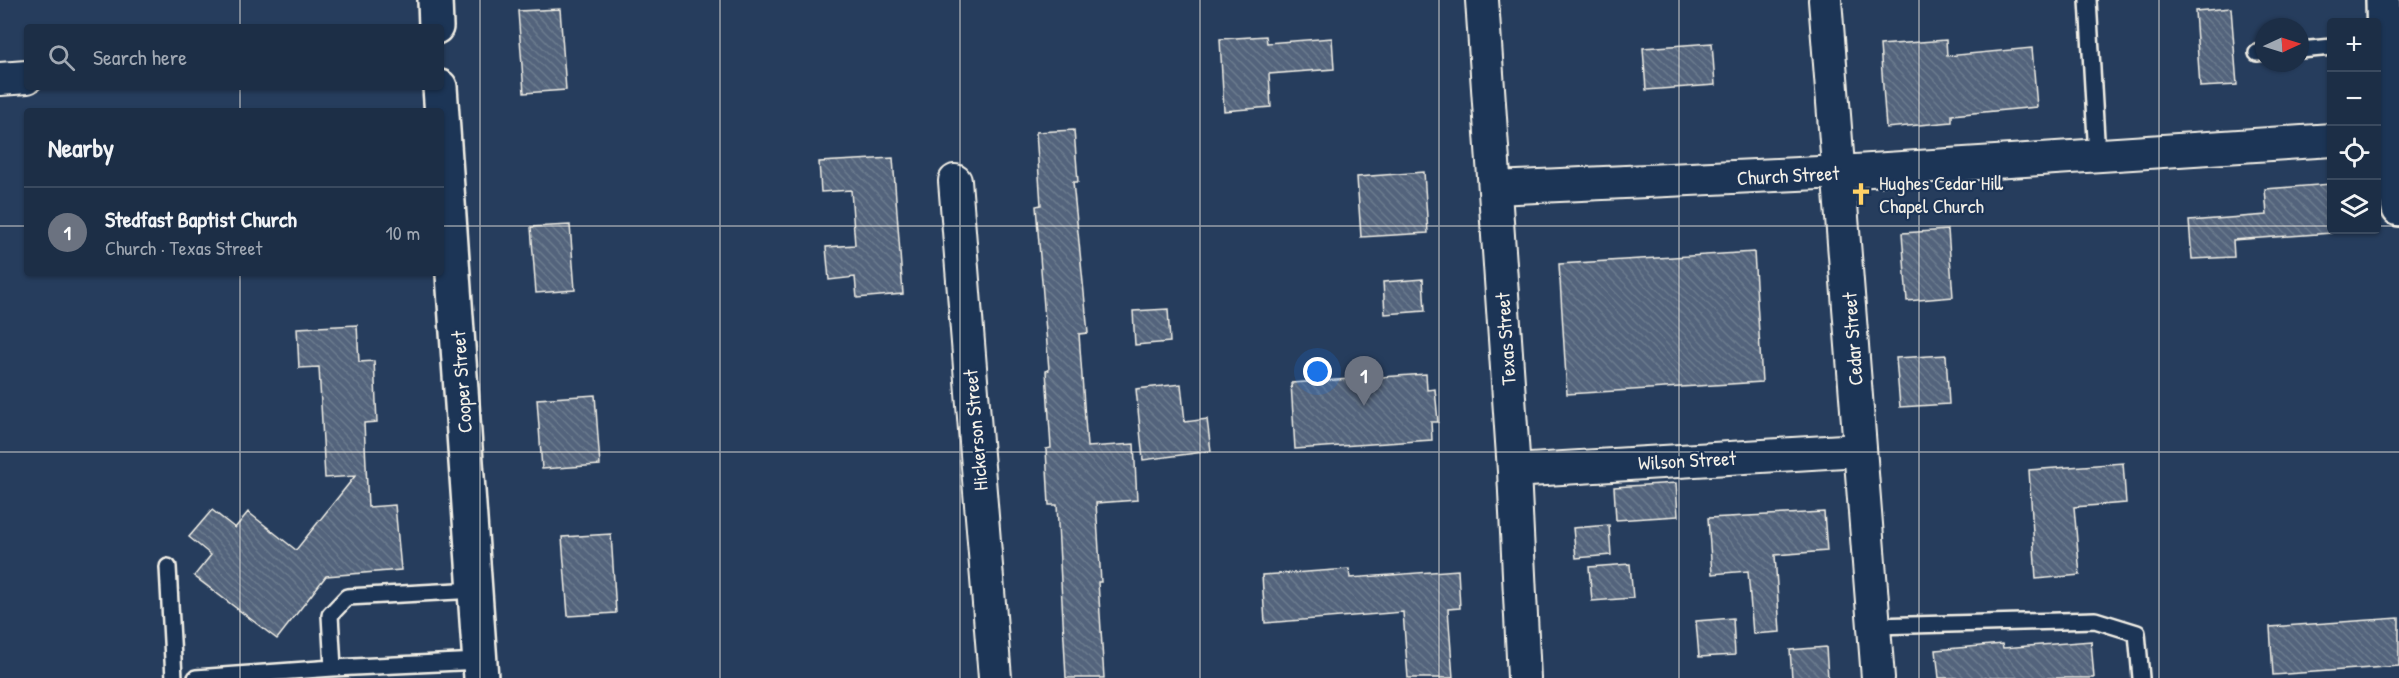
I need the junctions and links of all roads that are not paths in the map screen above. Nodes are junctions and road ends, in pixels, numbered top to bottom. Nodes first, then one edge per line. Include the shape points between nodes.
1 (435, 0) edge
2 (1482, 0) edge
3 (1825, 0) edge
4 (2088, 0) edge
5 (2383, 0) edge
6 (436, 24) edge
7 (2386, 43) edge
8 (2327, 47) edge
9 (2309, 49) edge
10 (24, 77) edge
11 (0, 79) edge
12 (441, 90) edge
13 (442, 108) edge
14 (444, 130) edge
15 (2387, 137) edge
16 (2327, 140) edge
17 (2097, 156) junction
18 (1839, 172) junction
19 (955, 182) dead end
20 (1495, 188) junction
21 (2399, 209) edge
22 (1860, 450) junction
23 (1514, 471) junction
24 (168, 567) dead end
25 (476, 590) junction
26 (1874, 626) junction
27 (333, 668) junction
28 (481, 669) edge
29 (174, 678) edge
30 (196, 678) edge
31 (995, 678) edge
32 (1524, 678) edge
33 (1878, 678) edge
34 (2141, 678) edge

1 - 6 street
2 - 20 street, Texas Street
3 - 18 street, Cedar Street
4 - 17 lane
5 - 7 street
7 - 15 street
8 - 9 lane
10 - 11 street
12 - 13 street, Cooper Street
14 - 25 street, Cooper Street
15 - 21 street
16 - 17 street, Church Street
17 - 18 street, Church Street
18 - 20 street, Church Street
18 - 22 street, Cedar Street
19 - 31 street, Hickerson Street
20 - 23 street, Texas Street
22 - 23 street, Wilson Street
22 - 26 street, Cedar Street
23 - 32 street, Texas Street
24 - 29 lane
25 - 27 lane via 347,597 330,615
25 - 28 street, Cooper Street
26 - 33 street, Cedar Street
26 - 34 lane via 2095,620 2137,633
27 - 28 lane
27 - 30 lane

